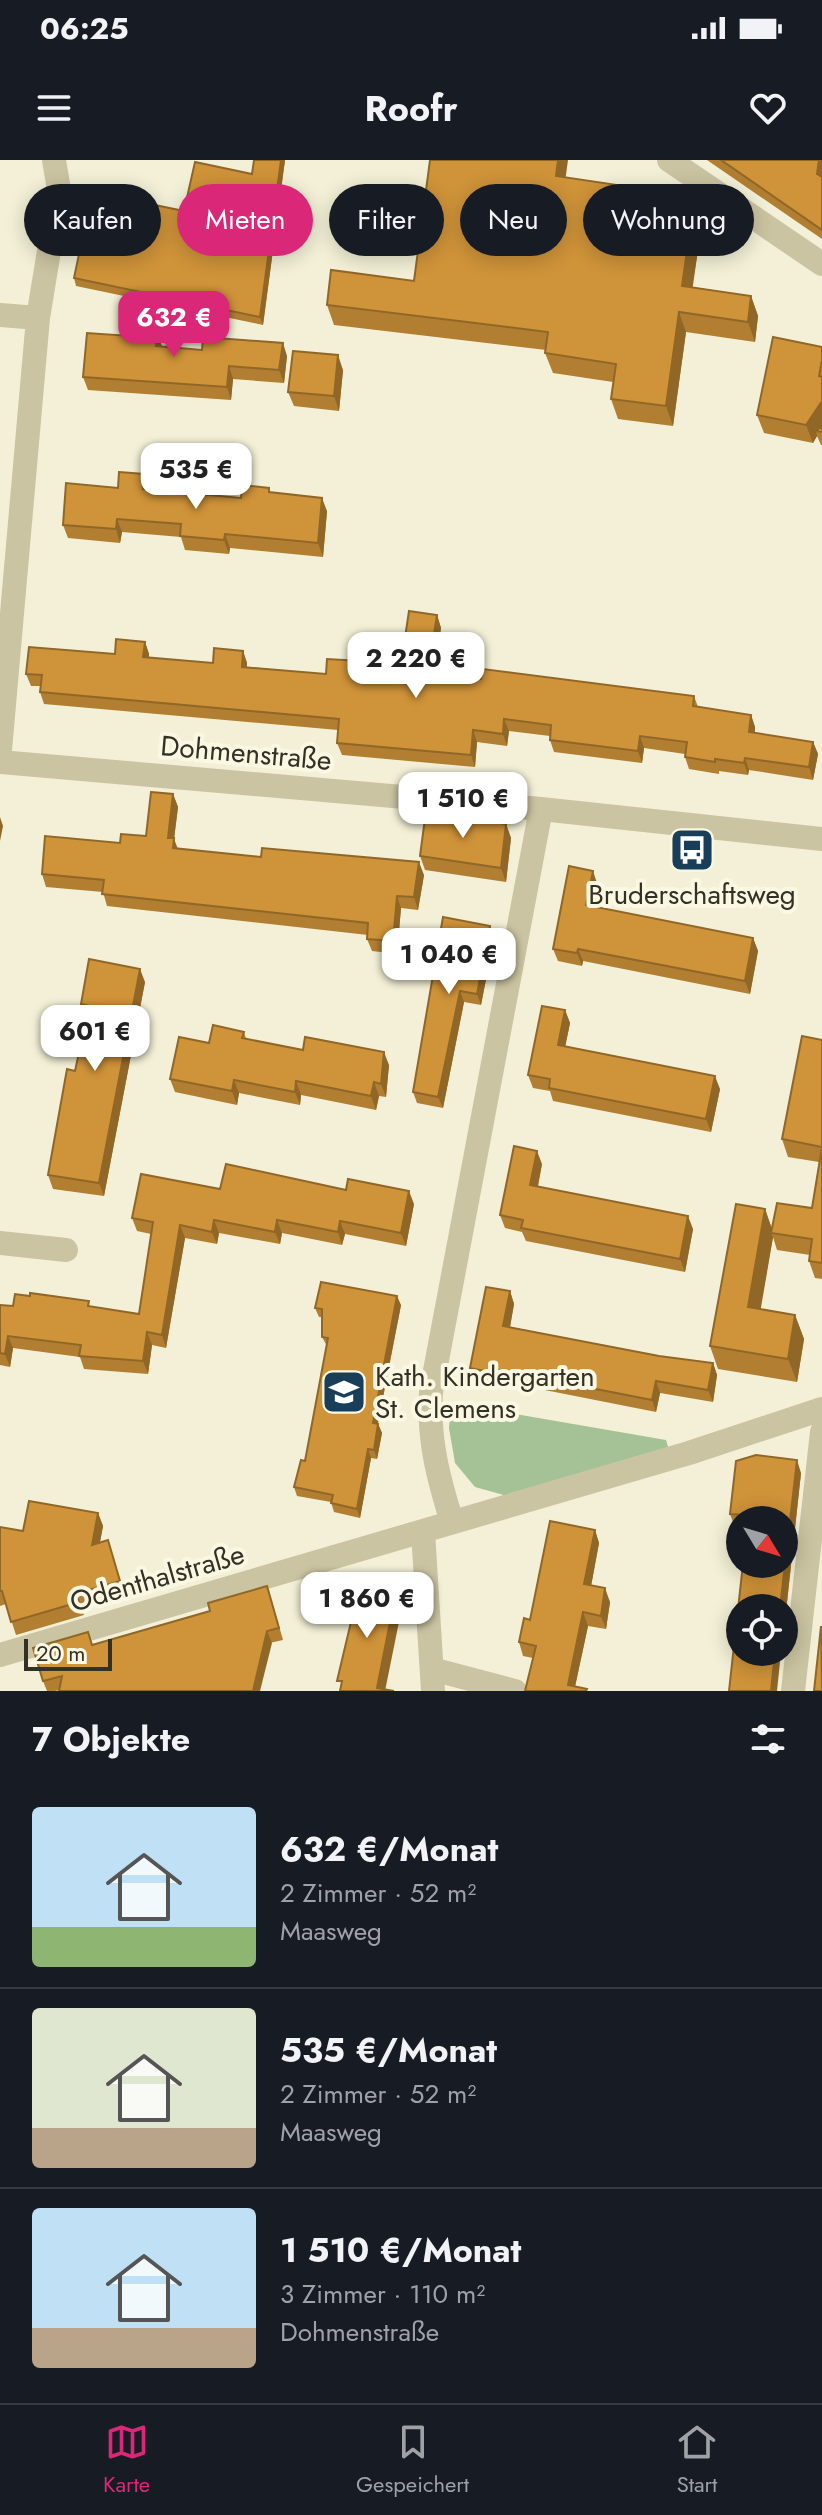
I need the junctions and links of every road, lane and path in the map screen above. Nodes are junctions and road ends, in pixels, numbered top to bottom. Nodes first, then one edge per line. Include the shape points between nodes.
1 (54, 160) edge
2 (669, 160) edge
3 (822, 264) edge
4 (0, 315) edge
5 (38, 318) junction
6 (0, 750) edge
7 (0, 762) edge
8 (541, 809) junction
9 (822, 839) edge
10 (0, 1243) edge
11 (66, 1250) dead end
12 (822, 1409) edge
13 (822, 1432) edge
14 (452, 1522) junction
15 (423, 1532) junction
16 (0, 1655) edge
17 (432, 1680) edge
18 (515, 1691) edge
19 (793, 1691) edge

1 - 5 street via 59,190
2 - 3 street
4 - 5 street
5 - 6 street
7 - 8 street, Dohmenstraße
8 - 9 street, Dohmenstraße
8 - 14 street via 431,1392 428,1429
10 - 11 street
12 - 14 street, Odenthalstraße
13 - 19 street
14 - 15 street, Odenthalstraße
15 - 16 street, Odenthalstraße
15 - 17 street
17 - 18 street

